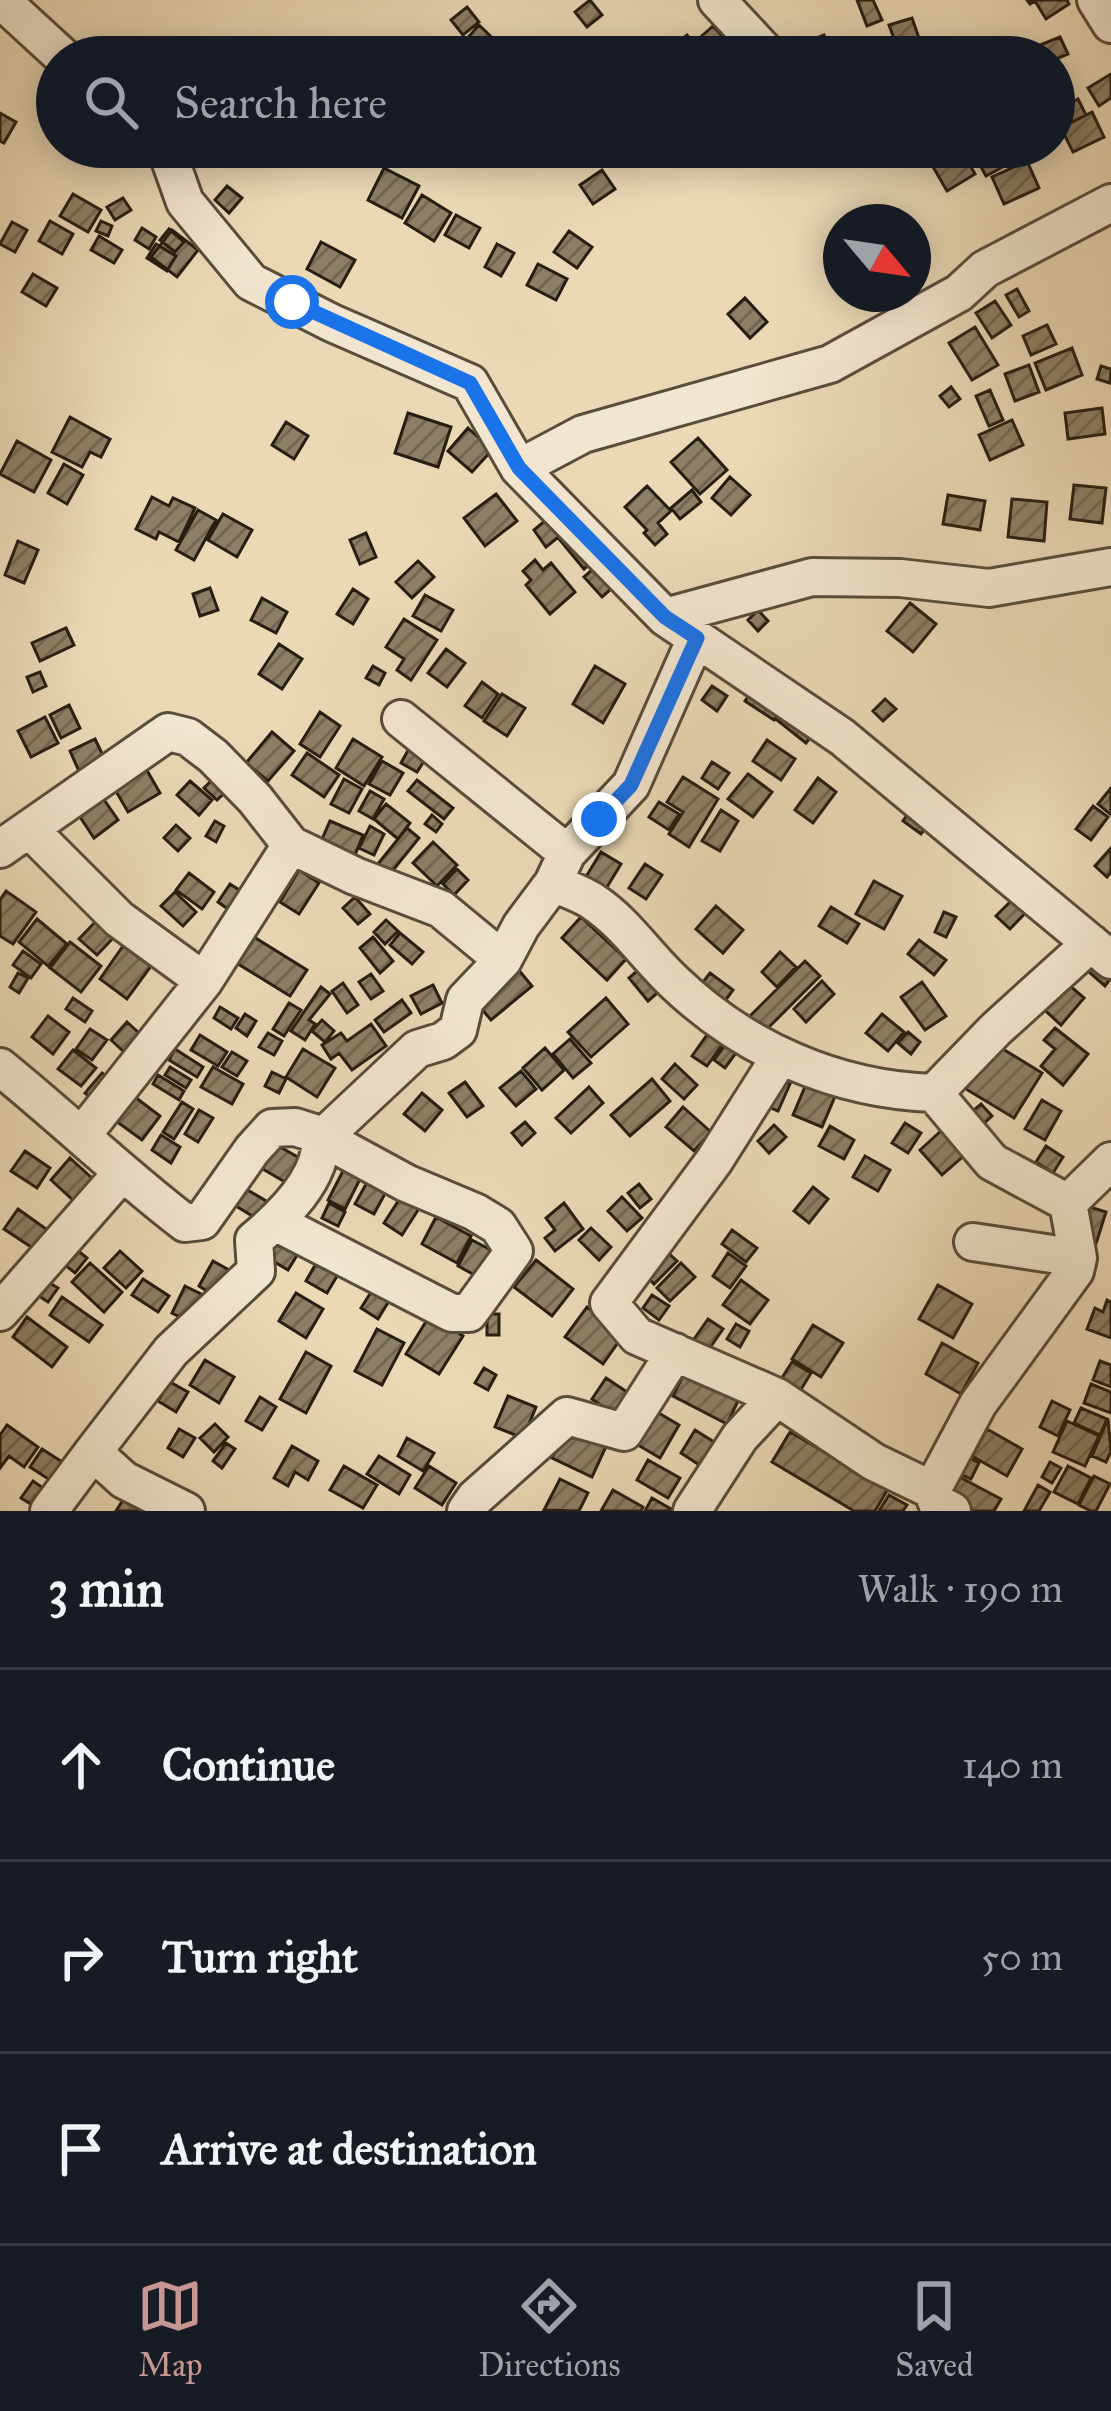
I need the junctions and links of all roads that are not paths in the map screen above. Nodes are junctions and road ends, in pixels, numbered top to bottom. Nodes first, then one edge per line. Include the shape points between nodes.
1 (1, 0) edge
2 (717, 0) edge
3 (1096, 0) edge
4 (1111, 24) edge
5 (40, 36) edge
6 (750, 36) edge
7 (173, 168) edge
8 (1111, 203) edge
9 (519, 468) junction
10 (1111, 567) edge
11 (665, 617) junction
12 (697, 638) junction
13 (400, 718) dead end
14 (14, 839) edge
15 (291, 845) junction
16 (560, 868) junction
17 (1101, 952) edge
18 (502, 960) junction
19 (204, 981) junction
20 (779, 1057) junction
21 (0, 1067) edge
22 (934, 1093) junction
23 (83, 1134) junction
24 (321, 1139) junction
25 (1111, 1160) edge
26 (121, 1174) junction
27 (1068, 1203) junction
28 (275, 1222) junction
29 (973, 1242) dead end
30 (1078, 1258) junction
31 (0, 1312) edge
32 (675, 1352) junction
33 (777, 1397) junction
34 (93, 1452) junction
35 (938, 1504) edge
36 (49, 1511) edge
37 (185, 1511) edge
38 (466, 1511) edge
39 (692, 1511) edge

1 - 5 street
2 - 6 street
3 - 4 street
7 - 9 street via 185,202 251,282 470,383
8 - 9 street via 830,364 583,434
9 - 11 street
10 - 11 street via 989,588 812,577
11 - 12 street
12 - 16 street via 631,785
12 - 17 street via 842,737
13 - 16 street
14 - 15 street via 168,732 213,757
14 - 19 street
15 - 18 street via 441,909
15 - 19 street
16 - 18 street
16 - 20 street via 674,982
17 - 22 street via 996,1029
18 - 24 street via 465,1000 458,1030 416,1049
19 - 23 street
20 - 22 street via 889,1092
20 - 32 street via 609,1303 637,1336
21 - 23 street
22 - 27 street via 992,1162
23 - 26 street
24 - 26 street via 295,1127 272,1128 202,1221 185,1223
24 - 28 street via 321,1159
24 - 28 street via 498,1226 514,1251 469,1313 452,1313
25 - 27 street
26 - 31 street
27 - 30 street
28 - 34 street via 254,1240 256,1271 171,1351
29 - 30 street
30 - 35 street via 978,1404
32 - 33 street
32 - 38 street via 623,1432 567,1416
33 - 35 street
33 - 39 street
34 - 36 street
34 - 37 street via 124,1480

